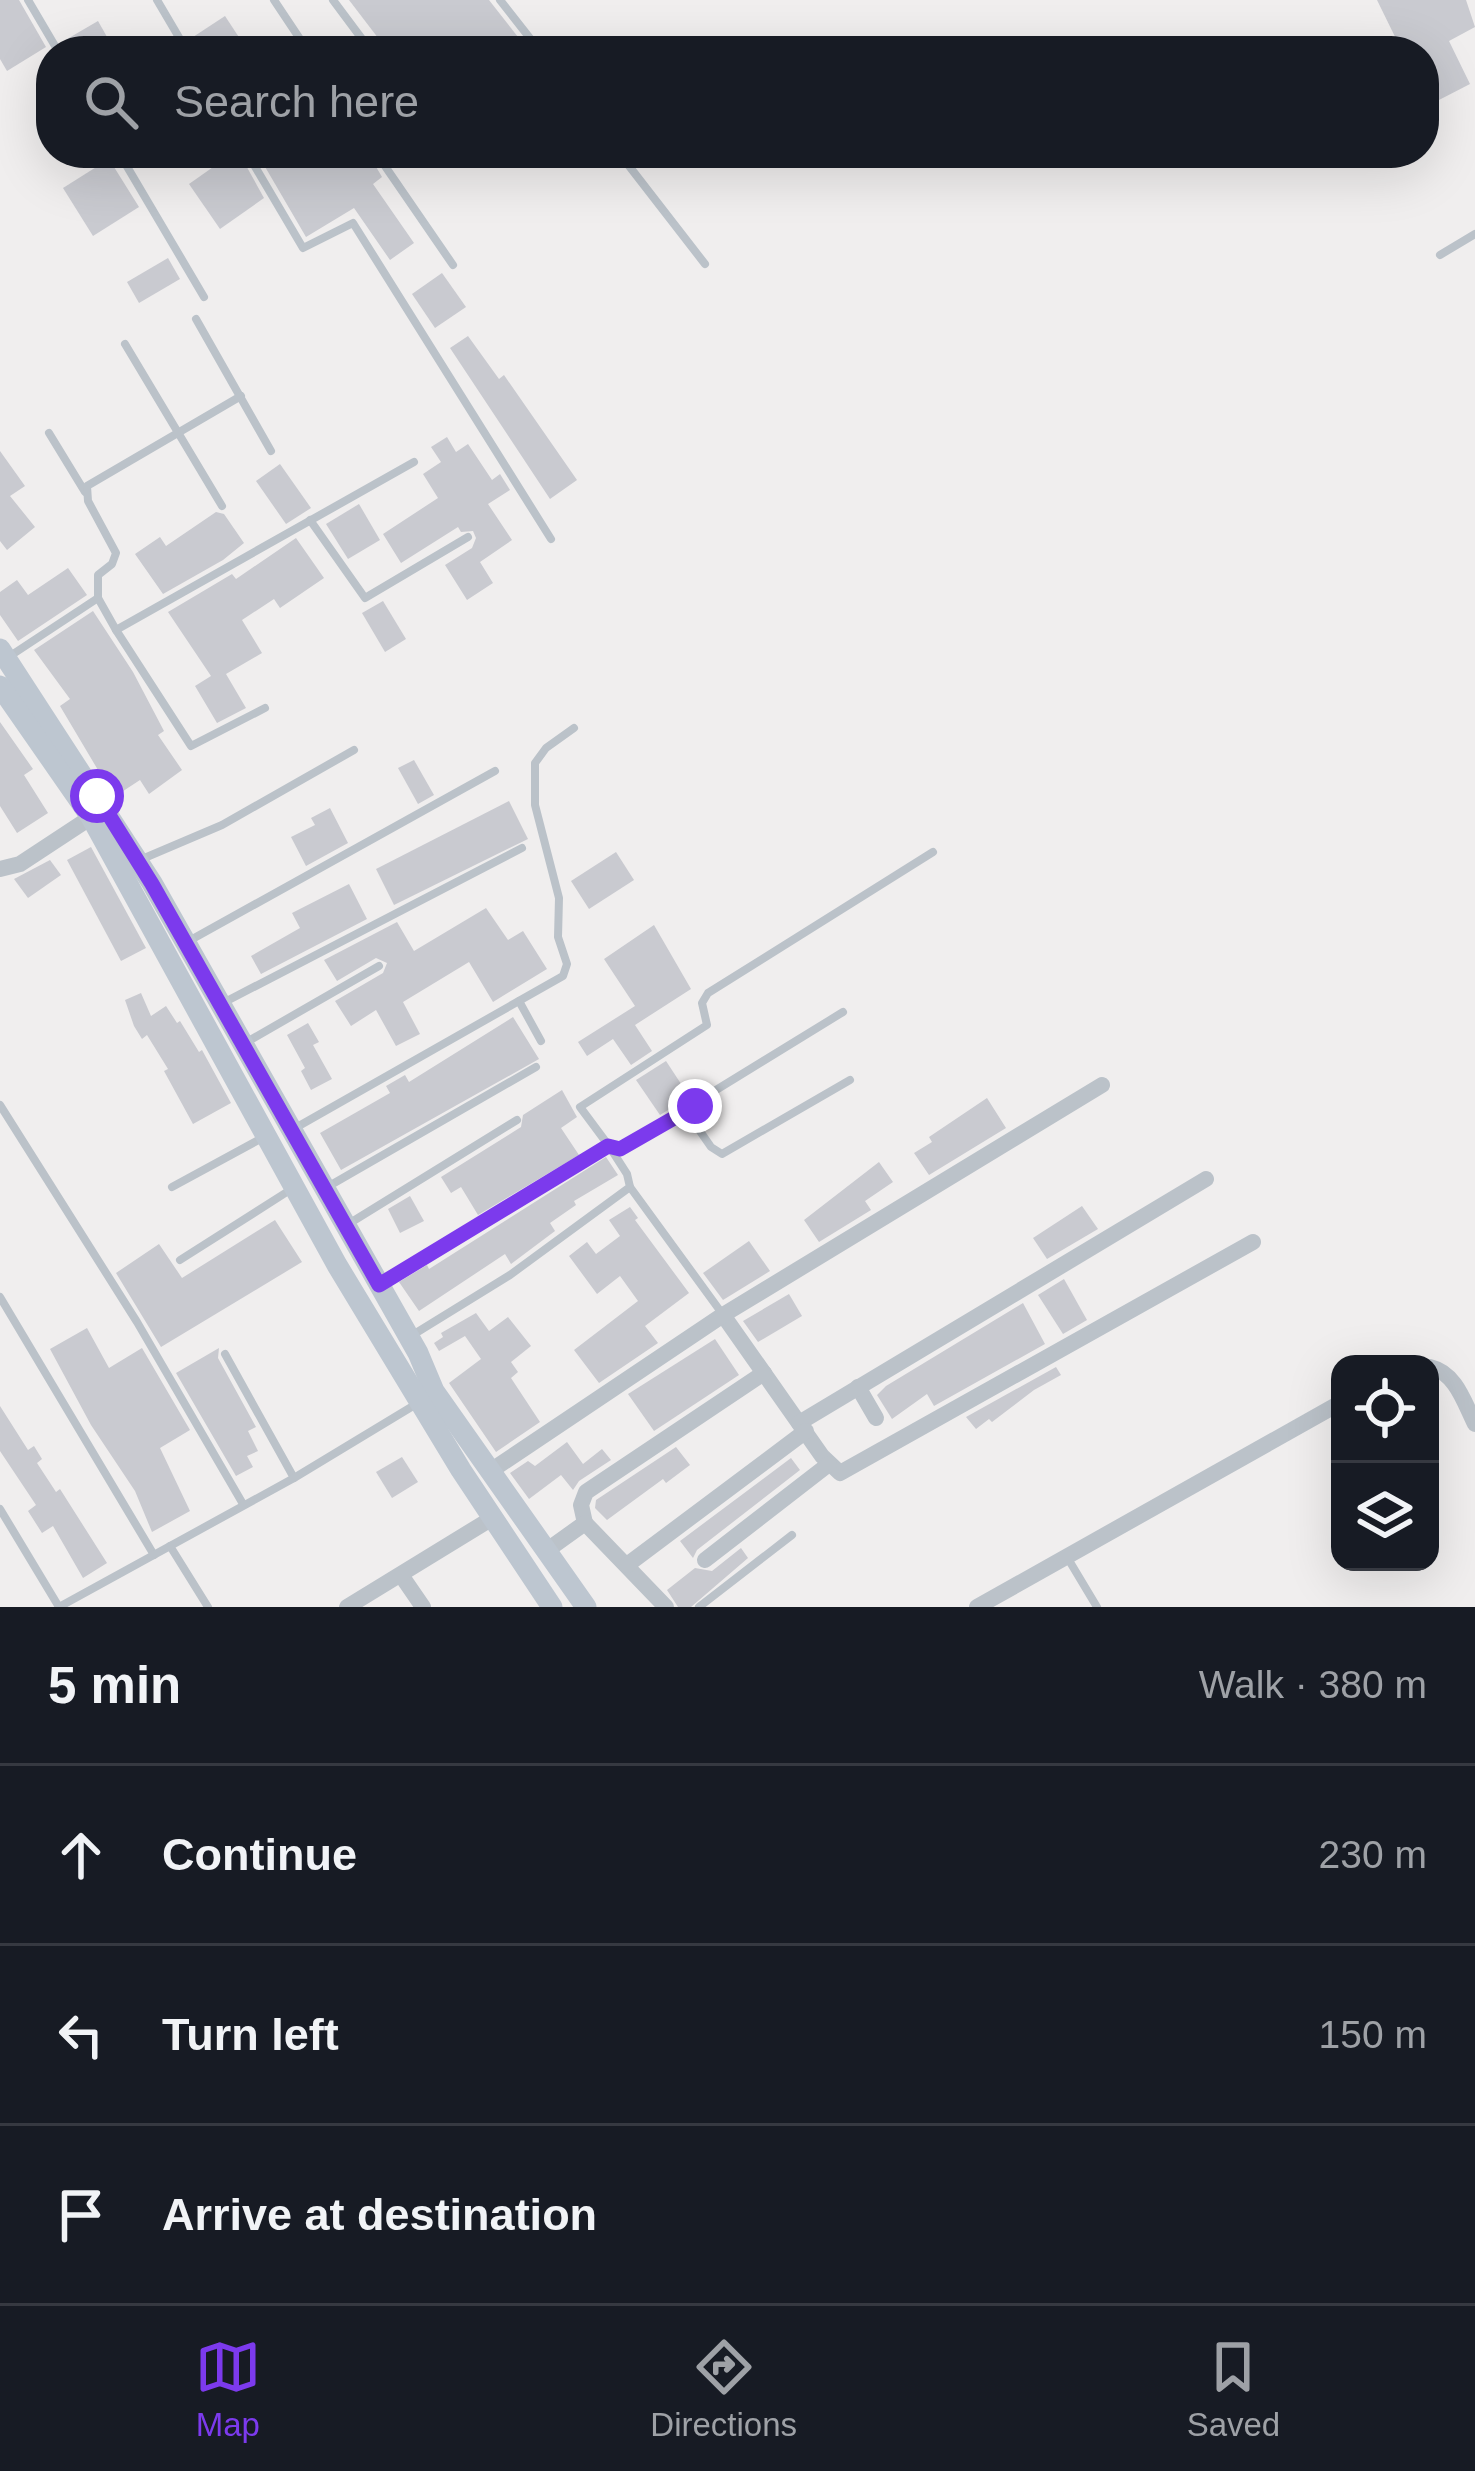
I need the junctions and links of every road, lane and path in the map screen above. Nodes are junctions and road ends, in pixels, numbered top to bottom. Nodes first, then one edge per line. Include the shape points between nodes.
1 (28, 0) edge
2 (157, 0) edge
3 (274, 0) edge
4 (333, 0) edge
5 (500, 0) edge
6 (49, 36) edge
7 (178, 36) edge
8 (298, 36) edge
9 (360, 36) edge
10 (528, 36) edge
11 (127, 168) edge
12 (256, 168) edge
13 (386, 168) edge
14 (631, 168) edge
15 (1475, 234) edge
16 (1440, 255) dead end
17 (705, 264) dead end
18 (453, 265) dead end
19 (204, 297) dead end
20 (196, 319) dead end
21 (125, 344) dead end
22 (241, 396) junction
23 (178, 432) junction
24 (49, 434) dead end
25 (271, 452) dead end
26 (414, 462) dead end
27 (86, 493) junction
28 (222, 506) dead end
29 (310, 520) junction
30 (468, 537) dead end
31 (551, 539) dead end
32 (98, 598) junction
33 (116, 630) junction
34 (2, 657) edge
35 (0, 686) edge
36 (265, 708) dead end
37 (574, 728) dead end
38 (354, 750) dead end
39 (495, 771) dead end
40 (98, 812) junction
41 (522, 848) dead end
42 (933, 852) dead end
43 (137, 861) junction
44 (0, 868) edge
45 (185, 944) junction
46 (379, 966) dead end
47 (519, 1001) junction
48 (220, 1005) junction
49 (843, 1012) dead end
50 (542, 1041) dead end
51 (242, 1045) junction
52 (536, 1067) dead end
53 (850, 1080) dead end
54 (1102, 1084) dead end
55 (0, 1105) edge
56 (686, 1111) junction
57 (517, 1120) dead end
58 (290, 1131) junction
59 (267, 1135) junction
60 (608, 1146) junction
61 (1206, 1179) dead end
62 (297, 1186) junction
63 (172, 1187) dead end
64 (630, 1187) junction
65 (324, 1189) junction
66 (345, 1226) junction
67 (1253, 1242) dead end
68 (180, 1260) dead end
69 (379, 1285) junction
70 (0, 1297) edge
71 (723, 1315) junction
72 (409, 1337) junction
73 (224, 1354) dead end
74 (1439, 1369) edge
75 (764, 1373) junction
76 (858, 1388) junction
77 (427, 1396) junction
78 (1331, 1407) edge
79 (876, 1418) dead end
80 (1475, 1424) edge
81 (802, 1427) junction
82 (829, 1464) junction
83 (489, 1472) junction
84 (294, 1478) junction
85 (243, 1504) junction
86 (0, 1509) edge
87 (494, 1517) junction
88 (585, 1523) junction
89 (792, 1535) dead end
90 (170, 1546) junction
91 (545, 1551) junction
92 (154, 1555) junction
93 (1066, 1557) junction
94 (705, 1560) dead end
95 (627, 1565) junction
96 (401, 1575) junction
97 (549, 1606) edge
98 (59, 1607) edge
99 (208, 1607) edge
100 (347, 1607) edge
101 (423, 1607) edge
102 (586, 1607) edge
103 (667, 1607) edge
104 (699, 1607) edge
105 (977, 1607) edge
106 (1097, 1607) edge

1 - 6 lane
2 - 7 lane
3 - 8 lane
4 - 9 lane
5 - 10 lane
11 - 19 lane
12 - 31 lane via 303,248 353,223
13 - 18 lane
14 - 17 lane
15 - 16 lane
20 - 22 lane
21 - 23 lane
22 - 23 lane
22 - 25 lane
23 - 27 lane via 92,481
23 - 28 lane
24 - 27 lane
26 - 29 lane
27 - 32 lane via 116,553 98,575
29 - 30 lane via 364,598
29 - 33 lane
32 - 33 lane
32 - 34 lane
33 - 36 lane via 191,746
34 - 40 main road
35 - 40 main road
37 - 47 lane via 535,763 535,805 559,898 566,970
38 - 43 lane via 222,825
39 - 45 lane
40 - 43 main road
40 - 44 street via 20,864
40 - 59 main road
41 - 48 lane
42 - 60 lane via 708,993 707,1024 583,1102
43 - 45 main road
45 - 48 main road
46 - 51 lane
47 - 50 lane
47 - 58 lane
48 - 51 main road
49 - 56 lane
51 - 58 main road
52 - 65 lane
53 - 56 lane via 722,1154
54 - 71 street
55 - 85 lane
56 - 60 lane via 620,1149
57 - 66 lane
58 - 65 main road
59 - 62 main road
59 - 63 lane
60 - 64 lane
60 - 69 lane
61 - 76 street
62 - 68 lane
62 - 77 main road via 337,1265
64 - 71 lane
64 - 72 lane
65 - 66 main road
66 - 69 main road
67 - 82 street via 848,1471
69 - 72 main road
70 - 92 lane
71 - 75 street
71 - 83 street
72 - 77 main road
73 - 84 lane
74 - 80 street
75 - 81 street
75 - 88 street via 586,1492
76 - 79 street
76 - 81 street
77 - 83 main road
77 - 84 lane
77 - 87 main road
78 - 93 street
81 - 82 street
81 - 95 street
82 - 94 street
83 - 91 main road
84 - 85 lane
85 - 90 lane
86 - 98 lane
87 - 96 street
87 - 97 main road
88 - 91 street
88 - 95 street
89 - 104 lane
90 - 92 lane
90 - 99 lane
91 - 102 main road
92 - 98 lane
93 - 105 street
93 - 106 lane
95 - 103 street
96 - 100 street
96 - 101 street

